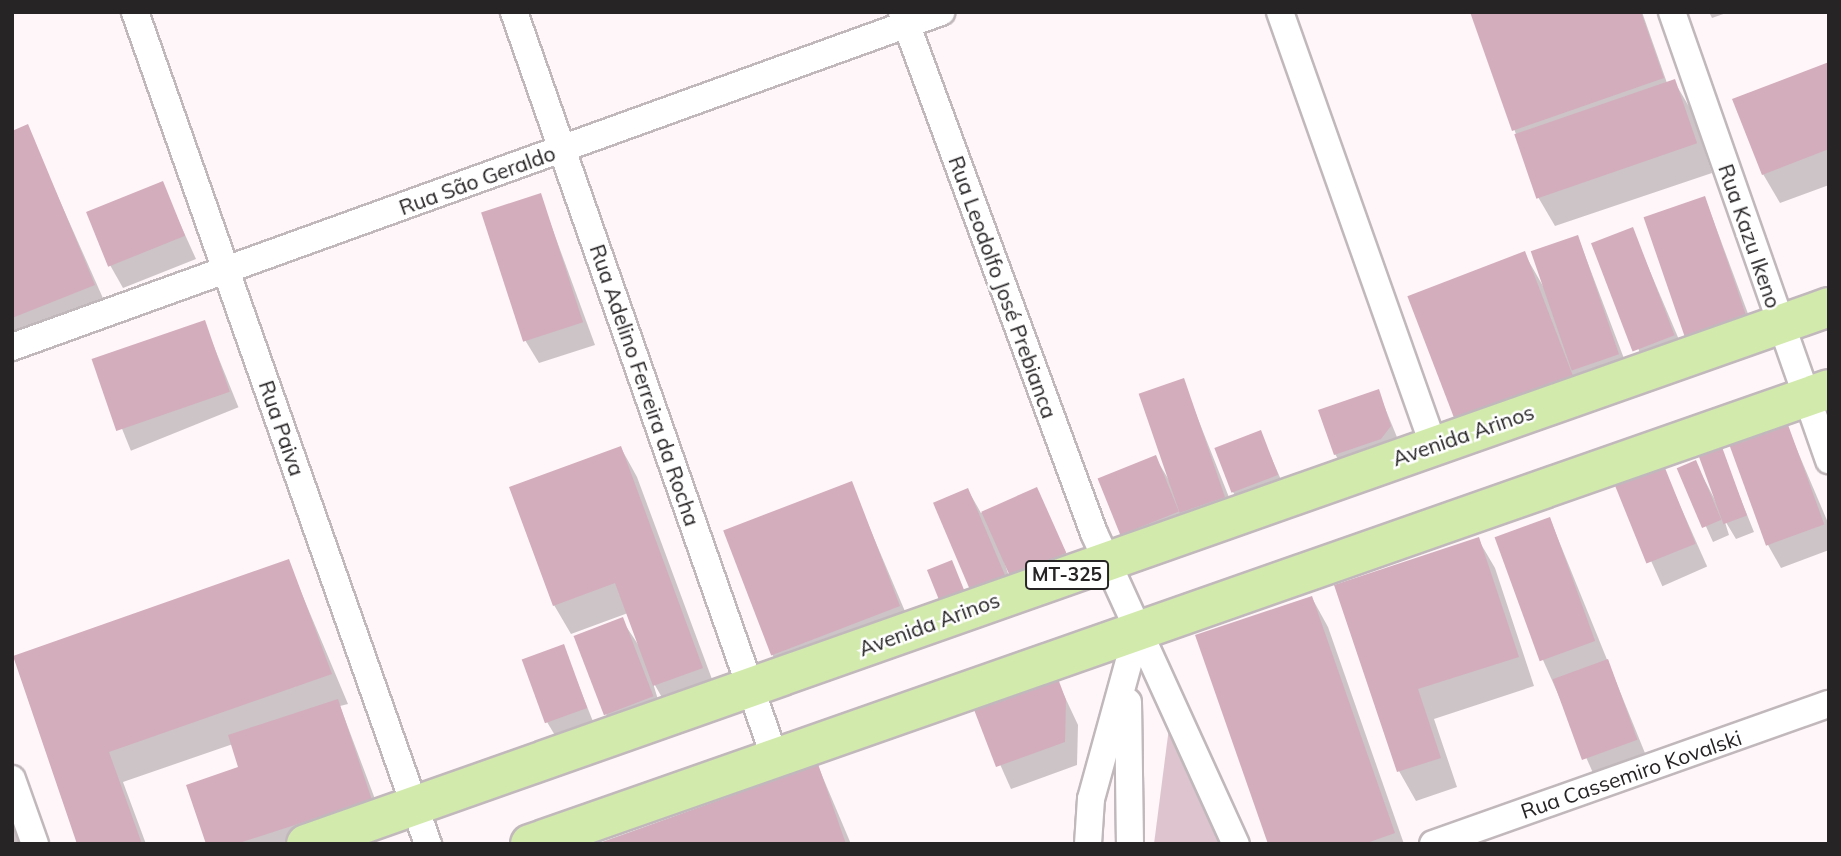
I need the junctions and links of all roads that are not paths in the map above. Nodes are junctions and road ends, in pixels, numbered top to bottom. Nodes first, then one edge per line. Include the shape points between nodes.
1 (135, 12) edge
2 (514, 12) edge
3 (941, 12) edge
4 (1280, 12) edge
5 (1672, 12) edge
6 (904, 19) edge
7 (563, 148) junction
8 (226, 270) junction
9 (1829, 306) edge
10 (1781, 323) junction
11 (12, 347) edge
12 (1818, 393) edge
13 (1434, 446) junction
14 (1829, 460) edge
15 (1107, 561) junction
16 (1137, 632) junction
17 (1127, 681) junction
18 (751, 687) junction
19 (1829, 704) edge
20 (775, 758) junction
21 (12, 779) edge
22 (1091, 799) junction
23 (1132, 801) junction
24 (415, 805) junction
25 (35, 844) edge
26 (306, 844) edge
27 (428, 844) edge
28 (530, 844) edge
29 (1088, 844) edge
30 (1130, 844) edge
31 (1236, 844) edge
32 (1433, 844) edge

1 - 8 street, Rua Paiva
2 - 7 street, Rua Adelino Ferreira da Rocha
3 - 6 street, Rua São Geraldo
4 - 13 street
5 - 10 street, Rua Kazu Ikeno
6 - 7 street, Rua São Geraldo
6 - 15 street, Rua Leodolfo José Prebianca
7 - 8 street, Rua São Geraldo
7 - 18 street, Rua Adelino Ferreira da Rocha
8 - 11 street, Rua São Geraldo
8 - 24 street, Rua Paiva
9 - 10 main road, Avenida Arinos / MT-325
10 - 12 street, Rua Kazu Ikeno
10 - 13 main road, Avenida Arinos / MT-325
12 - 14 street, Rua Kazu Ikeno
12 - 16 main road
13 - 15 main road, Avenida Arinos / MT-325
15 - 16 street, Rua Leodolfo José Prebianca
15 - 18 main road, Avenida Arinos / MT-325
16 - 17 street
16 - 20 main road
16 - 31 street, Rua Leodolfo José Prebianca
17 - 22 street
17 - 23 street
18 - 20 street, Rua Adelino Ferreira da Rocha
18 - 24 main road, Avenida Arinos / MT-325
19 - 32 street, Rua Cassemiro Kovalski
20 - 28 main road
21 - 25 street
22 - 23 street
22 - 29 street
23 - 30 street
24 - 26 main road, Avenida Arinos / MT-325
24 - 27 street, Rua Paiva

